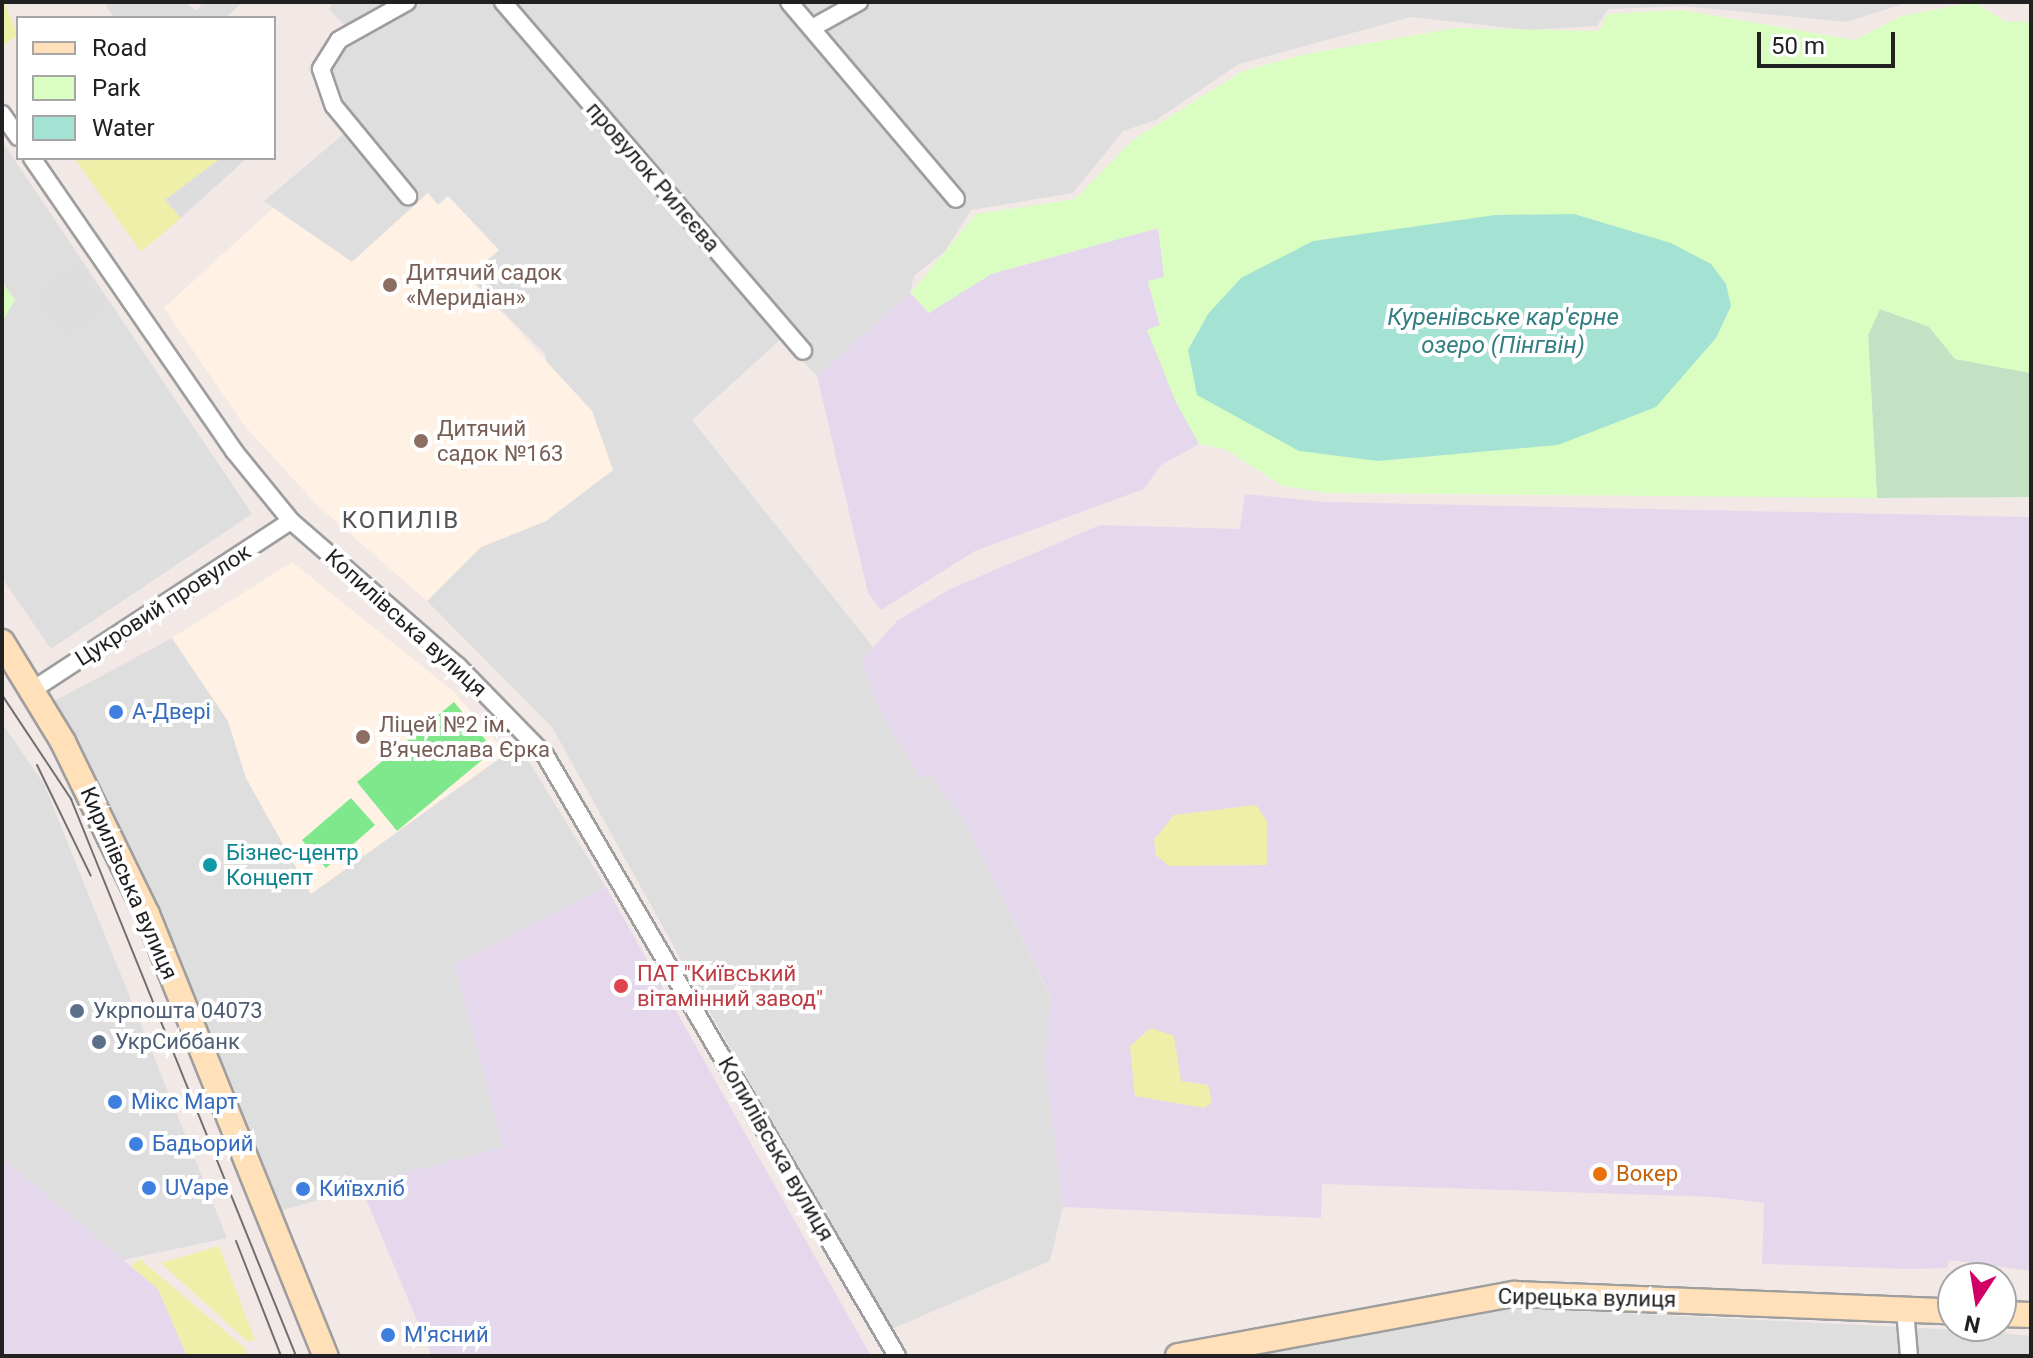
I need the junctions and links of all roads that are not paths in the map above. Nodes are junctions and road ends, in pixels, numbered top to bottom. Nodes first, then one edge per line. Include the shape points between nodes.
1 (407, 2) edge
2 (503, 2) edge
3 (789, 2) edge
4 (859, 2) edge
5 (812, 28) junction
6 (2, 114) edge
7 (16, 134) edge
8 (33, 160) edge
9 (408, 196) dead end
10 (956, 199) dead end
11 (803, 351) dead end
12 (291, 521) junction
13 (2, 642) edge
14 (34, 689) junction
15 (1905, 1310) junction
16 (1937, 1311) edge
17 (326, 1356) edge
18 (897, 1356) edge
19 (1178, 1356) edge
20 (1909, 1356) edge

1 - 9 street via 339,40 321,69 334,106
2 - 11 street, провулок Рилєєва
3 - 5 street
4 - 5 street
5 - 10 street
6 - 7 street
8 - 12 street, Копилівська вулиця via 234,451
12 - 14 street, Цукровий провулок
12 - 18 street, Копилівська вулиця via 458,666 545,755
13 - 14 main road, Кирилівська вулиця
14 - 17 main road, Кирилівська вулиця via 147,914
15 - 16 main road, Сирецька вулиця
15 - 19 main road, Сирецька вулиця via 1514,1294
15 - 20 street

